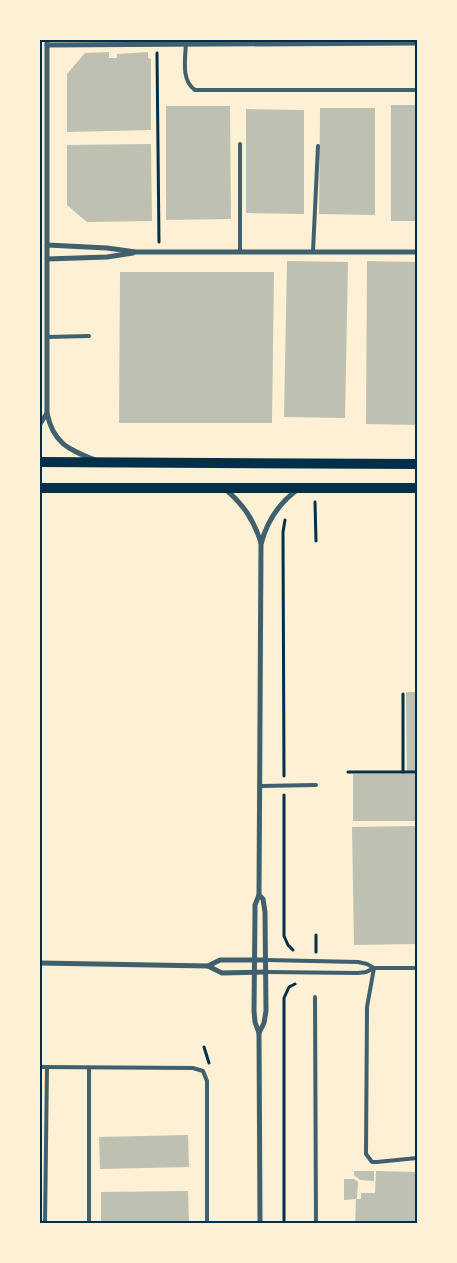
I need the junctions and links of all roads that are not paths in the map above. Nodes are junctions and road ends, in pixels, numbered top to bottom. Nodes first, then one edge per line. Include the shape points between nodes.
1 (186, 42) edge
2 (47, 43) edge
3 (417, 43) edge
4 (417, 90) edge
5 (240, 144) dead end
6 (318, 146) dead end
7 (47, 245) junction
8 (240, 251) junction
9 (136, 252) junction
10 (313, 252) junction
11 (417, 252) edge
12 (47, 259) junction
13 (89, 336) dead end
14 (47, 337) junction
15 (47, 413) junction
16 (40, 424) edge
17 (40, 462) edge
18 (102, 462) junction
19 (417, 464) edge
20 (223, 487) junction
21 (40, 488) edge
22 (300, 488) junction
23 (417, 488) edge
24 (261, 544) junction
25 (316, 785) dead end
26 (260, 786) junction
27 (259, 895) junction
28 (254, 960) junction
29 (266, 960) junction
30 (40, 963) edge
31 (208, 966) junction
32 (374, 968) junction
33 (417, 968) edge
34 (254, 972) junction
35 (266, 972) junction
36 (315, 997) dead end
37 (259, 1033) junction
38 (40, 1068) edge
39 (48, 1068) junction
40 (89, 1068) junction
41 (417, 1158) edge
42 (45, 1223) edge
43 (89, 1223) edge
44 (207, 1223) edge
45 (260, 1223) edge
46 (316, 1223) edge

1 - 2 street
1 - 3 street
1 - 4 lane via 185,76 195,90
2 - 7 street
5 - 8 lane
6 - 10 lane
7 - 9 street
7 - 12 street
8 - 9 street
8 - 10 street
9 - 12 street via 107,257
10 - 11 street
12 - 14 street
13 - 14 lane
14 - 15 street
15 - 16 street
15 - 18 street via 54,434 62,443
17 - 18 main road
18 - 19 main road
20 - 21 main road
20 - 22 main road
20 - 24 street via 252,519
22 - 23 main road
22 - 24 street via 278,507
24 - 26 street
25 - 26 lane
26 - 27 street
27 - 28 street via 255,905
27 - 29 street via 265,912
28 - 29 street
28 - 31 street via 220,960
28 - 34 street
29 - 32 lane via 358,962
29 - 35 street
30 - 31 street
31 - 34 street via 222,973
32 - 33 lane
32 - 35 lane via 362,973
32 - 41 lane via 367,1007 366,1154 372,1162
34 - 35 street
34 - 37 street via 254,1017
35 - 37 street via 266,1017
36 - 46 lane
37 - 45 street
38 - 39 lane
39 - 40 lane
39 - 42 lane
40 - 43 lane
40 - 44 lane via 198,1068 203,1071 207,1080

